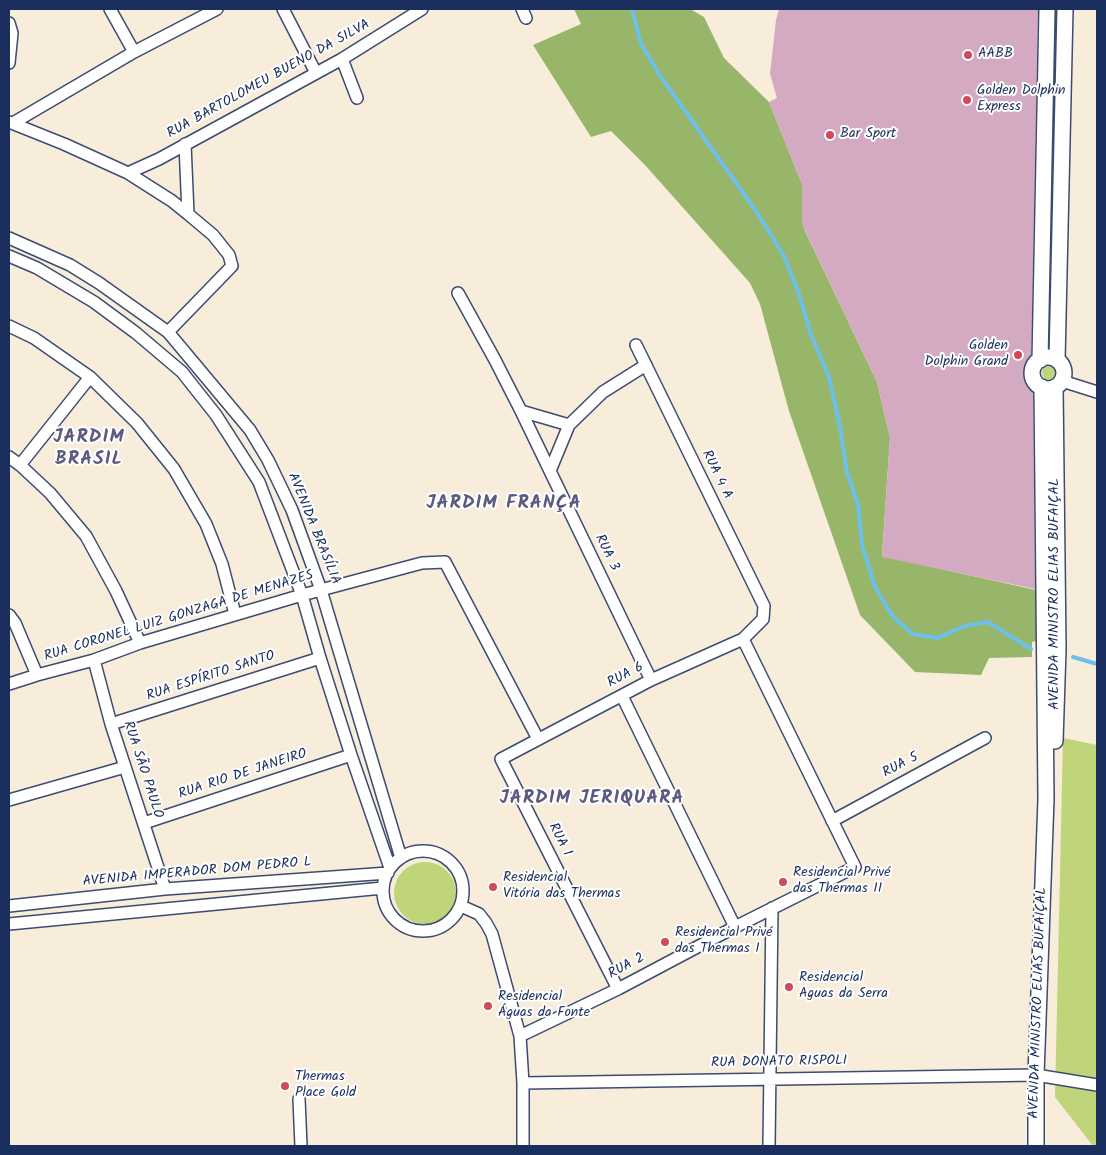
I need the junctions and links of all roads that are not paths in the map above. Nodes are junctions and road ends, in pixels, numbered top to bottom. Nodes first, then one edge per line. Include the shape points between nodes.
1 (110, 9) edge
2 (217, 9) edge
3 (283, 9) edge
4 (422, 9) edge
5 (1047, 9) edge
6 (1065, 9) edge
7 (9, 23) edge
8 (134, 52) junction
9 (342, 59) junction
10 (9, 63) edge
11 (316, 72) junction
12 (357, 98) dead end
13 (11, 123) edge
14 (185, 144) junction
15 (128, 173) junction
16 (188, 214) junction
17 (9, 238) edge
18 (9, 256) edge
19 (458, 293) dead end
20 (9, 326) edge
21 (168, 332) junction
22 (636, 345) dead end
23 (1040, 360) junction
24 (1057, 360) junction
25 (646, 365) junction
26 (90, 377) junction
27 (1053, 385) junction
28 (1097, 392) edge
29 (521, 412) junction
30 (569, 425) junction
31 (9, 457) edge
32 (20, 465) junction
33 (550, 471) junction
34 (321, 590) junction
35 (302, 595) junction
36 (235, 614) junction
37 (9, 615) edge
38 (763, 619) joint
39 (743, 639) junction
40 (140, 644) junction
41 (320, 658) junction
42 (94, 660) junction
43 (37, 675) junction
44 (651, 680) junction
45 (9, 684) edge
46 (622, 696) junction
47 (111, 724) junction
48 (985, 738) dead end
49 (538, 739) junction
50 (351, 755) junction
51 (501, 759) joint
52 (125, 767) junction
53 (9, 800) edge
54 (832, 821) junction
55 (144, 823) junction
56 (401, 858) junction
57 (389, 871) junction
58 (383, 888) junction
59 (164, 889) junction
60 (9, 906) edge
61 (461, 906) junction
62 (772, 908) junction
63 (9, 924) edge
64 (735, 927) junction
65 (618, 989) junction
66 (520, 1036) junction
67 (1036, 1075) junction
68 (770, 1078) junction
69 (523, 1082) junction
70 (1097, 1085) edge
71 (299, 1099) dead end
72 (301, 1146) edge
73 (523, 1146) edge
74 (769, 1146) edge
75 (1036, 1146) edge

1 - 8 street
2 - 8 street
3 - 11 street
4 - 9 street, RUA BARTOLOMEU BUENO DA SILVA
5 - 23 main road
6 - 24 main road
7 - 10 street via 12,33
8 - 13 street
9 - 11 street, RUA BARTOLOMEU BUENO DA SILVA
9 - 12 street
11 - 14 street, RUA BARTOLOMEU BUENO DA SILVA
13 - 15 street
14 - 15 street, RUA BARTOLOMEU BUENO DA SILVA
14 - 16 street
15 - 16 street
16 - 21 street via 213,235 232,266
17 - 21 street, AVENIDA BRASÍLIA via 70,265
18 - 35 street via 37,268 94,302 182,372 216,415 259,482
19 - 29 street, RUA 3
20 - 26 street via 34,338
21 - 34 street, AVENIDA BRASÍLIA via 250,430 268,460 292,510
22 - 25 street, RUA 4 A
23 - 24 main road via 1049,357
23 - 27 main road via 1034,367 1033,376 1038,384
24 - 27 main road via 1063,367
25 - 30 street via 603,392
25 - 38 street, RUA 4 A via 764,606
26 - 32 street
26 - 36 street via 137,423 174,469 206,524 222,564
27 - 28 street
27 - 67 main road, AVENIDA MINISTRO ELIAS BUFAIÇAL via 1058,649 1055,745 1046,799
29 - 30 street
29 - 33 street, RUA 3
30 - 33 street
31 - 32 street
32 - 40 street via 50,493 86,536
33 - 44 street, RUA 3
34 - 35 street, RUA CORONEL LUIZ GONZAGA DE MENAZES
34 - 49 street, RUA CORONEL LUIZ GONZAGA DE MENAZES via 422,563 445,562
34 - 56 street, AVENIDA BRASÍLIA
35 - 36 street, RUA CORONEL LUIZ GONZAGA DE MENAZES
35 - 41 street
36 - 40 street, RUA CORONEL LUIZ GONZAGA DE MENAZES
37 - 43 street
38 - 39 street, RUA 6
39 - 44 street, RUA 6
39 - 54 street
40 - 42 street, RUA CORONEL LUIZ GONZAGA DE MENAZES
41 - 47 street, RUA ESPÍRITO SANTO
41 - 50 street
42 - 43 street, RUA CORONEL LUIZ GONZAGA DE MENAZES
42 - 47 street, RUA SÃO PAULO
43 - 45 street, RUA CORONEL LUIZ GONZAGA DE MENAZES
44 - 46 street, RUA 6
46 - 49 street, RUA 6
46 - 64 street
47 - 52 street, RUA SÃO PAULO
48 - 54 street, RUA 5
49 - 51 street, RUA 6
50 - 55 street, RUA RIO DE JANEIRO
50 - 57 street
51 - 65 street, RUA 1
52 - 53 street
52 - 55 street, RUA SÃO PAULO
54 - 62 street, RUA 2 via 855,867
55 - 59 street, RUA SÃO PAULO
56 - 57 street
56 - 61 street via 425,851 449,860 462,881 464,894
57 - 58 street
57 - 59 street, AVENIDA IMPERADOR DOM PEDRO L
58 - 61 street via 384,901 390,913 409,929 421,932 445,926
58 - 63 street
59 - 60 street, AVENIDA IMPERADOR DOM PEDRO L
61 - 66 street via 478,914 492,934
62 - 64 street, RUA 2
62 - 68 street
64 - 65 street, RUA 2
65 - 66 street, RUA 2
66 - 69 street
67 - 68 street, RUA DONATO RISPOLI
67 - 70 street, RUA DONATO RISPOLI
67 - 75 main road, AVENIDA MINISTRO ELIAS BUFAIÇAL
68 - 69 street, RUA DONATO RISPOLI
68 - 74 street
69 - 73 street
71 - 72 street

